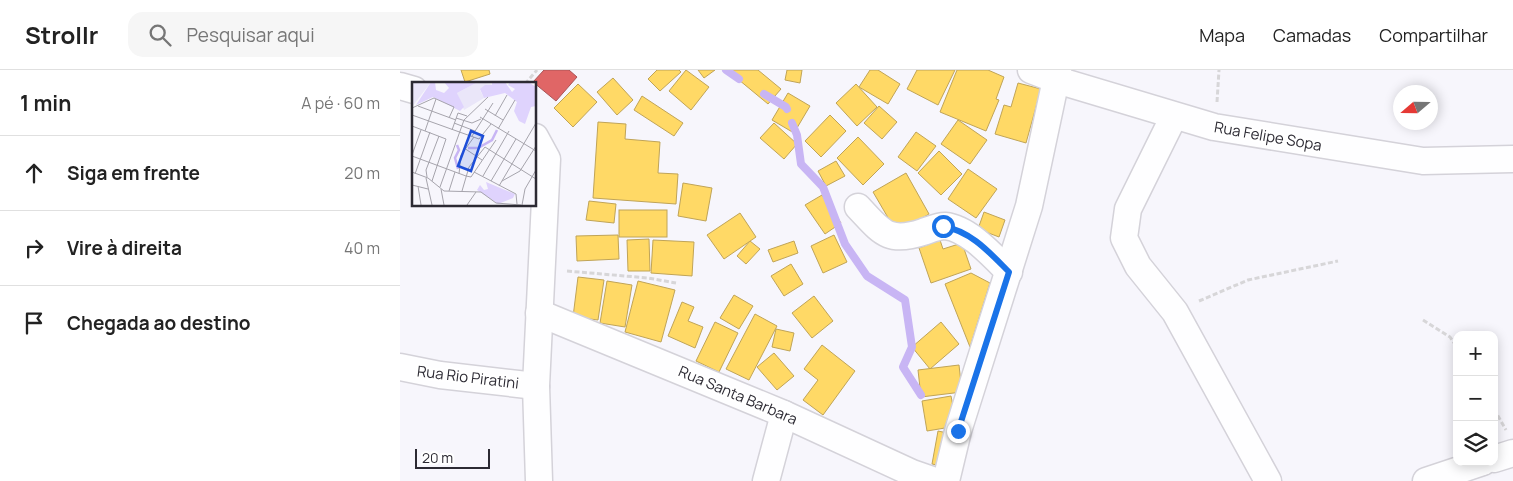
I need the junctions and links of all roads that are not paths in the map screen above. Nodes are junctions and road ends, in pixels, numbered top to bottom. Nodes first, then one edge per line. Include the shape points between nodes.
1 (1031, 70) edge
2 (1057, 75) edge
3 (1174, 116) junction
4 (536, 139) edge
5 (1513, 159) edge
6 (858, 207) dead end
7 (1009, 272) junction
8 (539, 313) junction
9 (400, 368) edge
10 (536, 386) junction
11 (784, 414) junction
12 (1511, 444) edge
13 (1498, 455) edge
14 (1472, 466) edge
15 (919, 478) edge
16 (539, 481) edge
17 (766, 481) edge
18 (946, 481) edge
19 (1268, 481) edge
20 (1426, 481) edge

1 - 2 street, Rua Felipe Sopa
2 - 3 street, Rua Felipe Sopa
2 - 7 street via 1029,206
3 - 5 street, Rua Felipe Sopa via 1214,127 1423,161
3 - 19 street via 1128,210 1124,238 1138,266 1175,312
4 - 8 street via 547,158
6 - 7 street via 882,232 895,237 910,237 943,226 958,229 980,244
7 - 18 street via 958,431
8 - 10 street
8 - 11 street, Rua Santa Barbara
9 - 10 street, Rua Rio Piratini
10 - 16 street
11 - 15 street, Rua Santa Barbara
11 - 17 street
12 - 13 street
14 - 20 street

